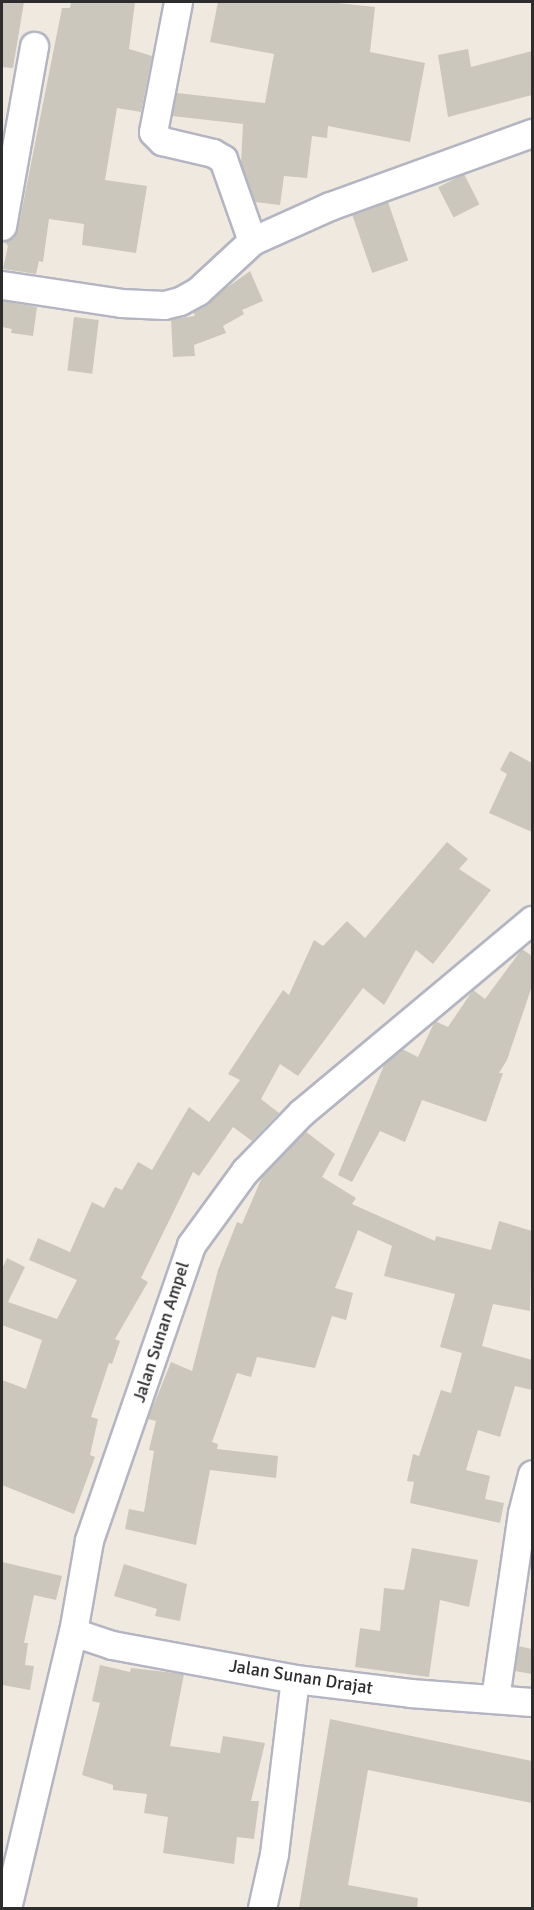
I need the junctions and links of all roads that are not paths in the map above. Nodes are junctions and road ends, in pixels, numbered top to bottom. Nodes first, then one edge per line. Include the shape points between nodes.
1 (178, 2) edge
2 (34, 46) dead end
3 (532, 133) edge
4 (2, 226) edge
5 (252, 241) junction
6 (2, 285) edge
7 (532, 920) edge
8 (532, 1474) edge
9 (73, 1632) junction
10 (294, 1679) junction
11 (495, 1698) junction
12 (532, 1702) edge
13 (7, 1908) edge
14 (262, 1908) edge

1 - 5 street via 153,132 162,141 223,159
2 - 4 street
3 - 5 street via 330,206
5 - 6 street via 198,291 164,305 40,293
7 - 9 street, Jalan Sunan Ampel via 301,1113 245,1171 191,1245 89,1540
8 - 11 street via 522,1513
9 - 10 street, Jalan Sunan Drajat via 112,1644
9 - 13 street, Jalan Sunan Ampel
10 - 11 street, Jalan Sunan Drajat via 410,1693
10 - 14 street via 274,1854
11 - 12 street, Jalan Sunan Drajat

